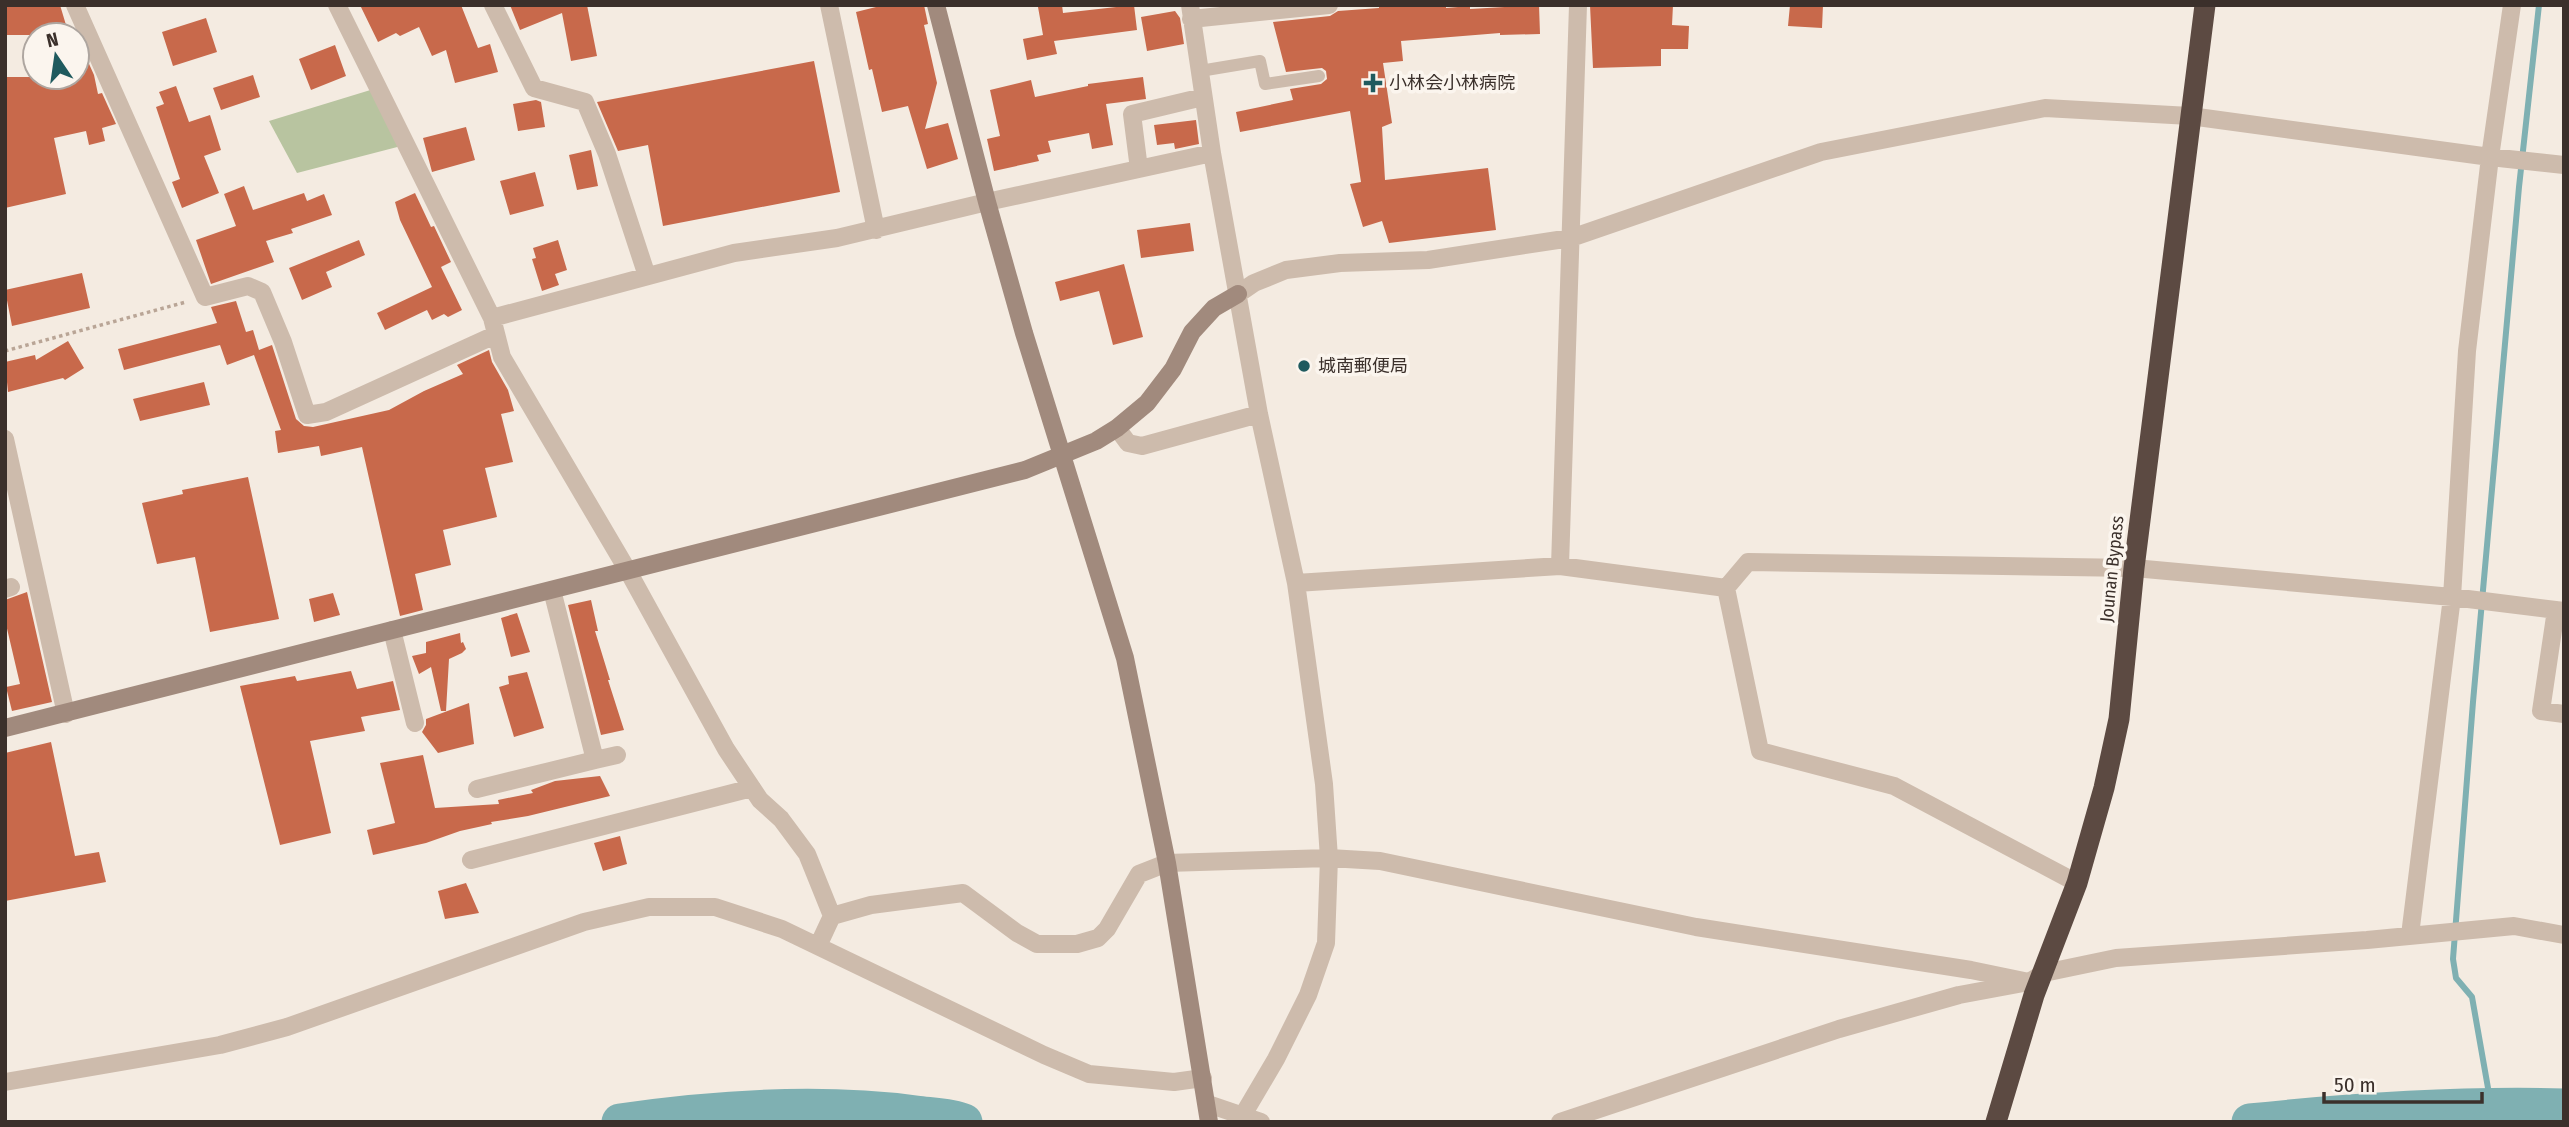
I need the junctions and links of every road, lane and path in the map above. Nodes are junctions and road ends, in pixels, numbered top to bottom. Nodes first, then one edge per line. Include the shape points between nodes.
1 (75, 5) edge
2 (337, 5) edge
3 (493, 5) edge
4 (829, 5) edge
5 (936, 5) edge
6 (1329, 5) edge
7 (1578, 5) edge
8 (2204, 5) edge
9 (2512, 5) edge
10 (1190, 12) edge
11 (1200, 71) junction
12 (1318, 76) dead end
13 (1203, 97) junction
14 (2190, 116) junction
15 (1212, 153) junction
16 (2490, 157) junction
17 (2564, 165) edge
18 (1139, 169) junction
19 (987, 202) junction
20 (876, 230) junction
21 (1570, 238) junction
22 (647, 276) junction
23 (1238, 294) junction
24 (205, 297) junction
25 (494, 326) junction
26 (5, 351) edge
27 (1259, 414) junction
28 (1118, 428) junction
29 (5, 439) edge
30 (1061, 456) junction
31 (11, 494) edge
32 (1560, 565) junction
33 (2134, 568) junction
34 (628, 571) junction
35 (1296, 583) junction
36 (1726, 588) junction
37 (552, 590) junction
38 (2452, 597) junction
39 (2560, 611) edge
40 (392, 630) junction
41 (66, 714) junction
42 (2564, 714) edge
43 (415, 723) dead end
44 (6, 726) edge
45 (617, 755) dead end
46 (595, 760) junction
47 (752, 788) junction
48 (477, 789) dead end
49 (1329, 858) junction
50 (471, 860) dead end
51 (1167, 863) junction
52 (2077, 883) junction
53 (832, 916) junction
54 (2410, 935) junction
55 (2564, 935) edge
56 (818, 946) junction
57 (2036, 983) junction
58 (1203, 1078) junction
59 (5, 1082) edge
60 (1209, 1113) edge
61 (1244, 1115) junction
62 (1261, 1122) edge
63 (1560, 1122) edge
64 (1996, 1122) edge

1 - 24 street
2 - 25 street
3 - 22 street via 534,88 585,102 607,153
4 - 20 street
5 - 19 street
6 - 10 street
7 - 21 street
8 - 14 highway, Jounan Bypass
9 - 16 street
10 - 11 street
11 - 12 lane via 1260,61 1265,84
11 - 13 street
13 - 15 street
13 - 18 street via 1132,114
14 - 16 street
14 - 21 street via 2045,108 1821,152
14 - 33 highway, Jounan Bypass
15 - 18 street
15 - 23 street
16 - 17 street
16 - 38 street via 2467,351
18 - 19 street
19 - 20 street
19 - 30 street
20 - 22 street via 734,253
21 - 23 street via 1428,260 1340,262 1286,270
21 - 32 street
22 - 25 street
23 - 27 street
23 - 28 street via 1214,308 1192,332 1173,369 1147,403
24 - 25 street via 248,286 262,292 307,415 326,412
24 - 26 path
25 - 34 street via 502,357
27 - 28 street via 1142,446 1128,443
27 - 35 street
28 - 30 street
29 - 31 street
30 - 34 street via 1025,470
30 - 51 street via 1125,658
31 - 41 street
32 - 35 street
32 - 36 street
33 - 36 street via 1748,562
33 - 38 street
33 - 52 highway, Jounan Bypass via 2119,719
34 - 37 street
34 - 47 street
35 - 49 street via 1324,784
36 - 52 street via 1760,751 1894,786
37 - 40 street
37 - 46 street
38 - 39 street
38 - 54 street
39 - 42 street via 2541,711
40 - 41 street
40 - 43 street
41 - 44 street
45 - 46 street
46 - 48 street
47 - 50 street
47 - 53 street via 807,854
49 - 51 street
49 - 57 street via 1380,861 1696,927
49 - 61 street via 1326,943 1308,995
51 - 53 street via 1139,874 1107,929 1098,938 1077,944 1037,944 963,893 871,905
51 - 58 street
52 - 57 highway, Jounan Bypass
53 - 56 street
54 - 55 street via 2514,926
54 - 57 street via 2116,958
56 - 58 street via 1089,1074 1174,1082
56 - 59 street via 715,907 649,907 584,922 287,1027 220,1045
57 - 63 street via 1959,995 1839,1029
57 - 64 highway, Jounan Bypass
58 - 60 street
60 - 61 street
61 - 62 street

